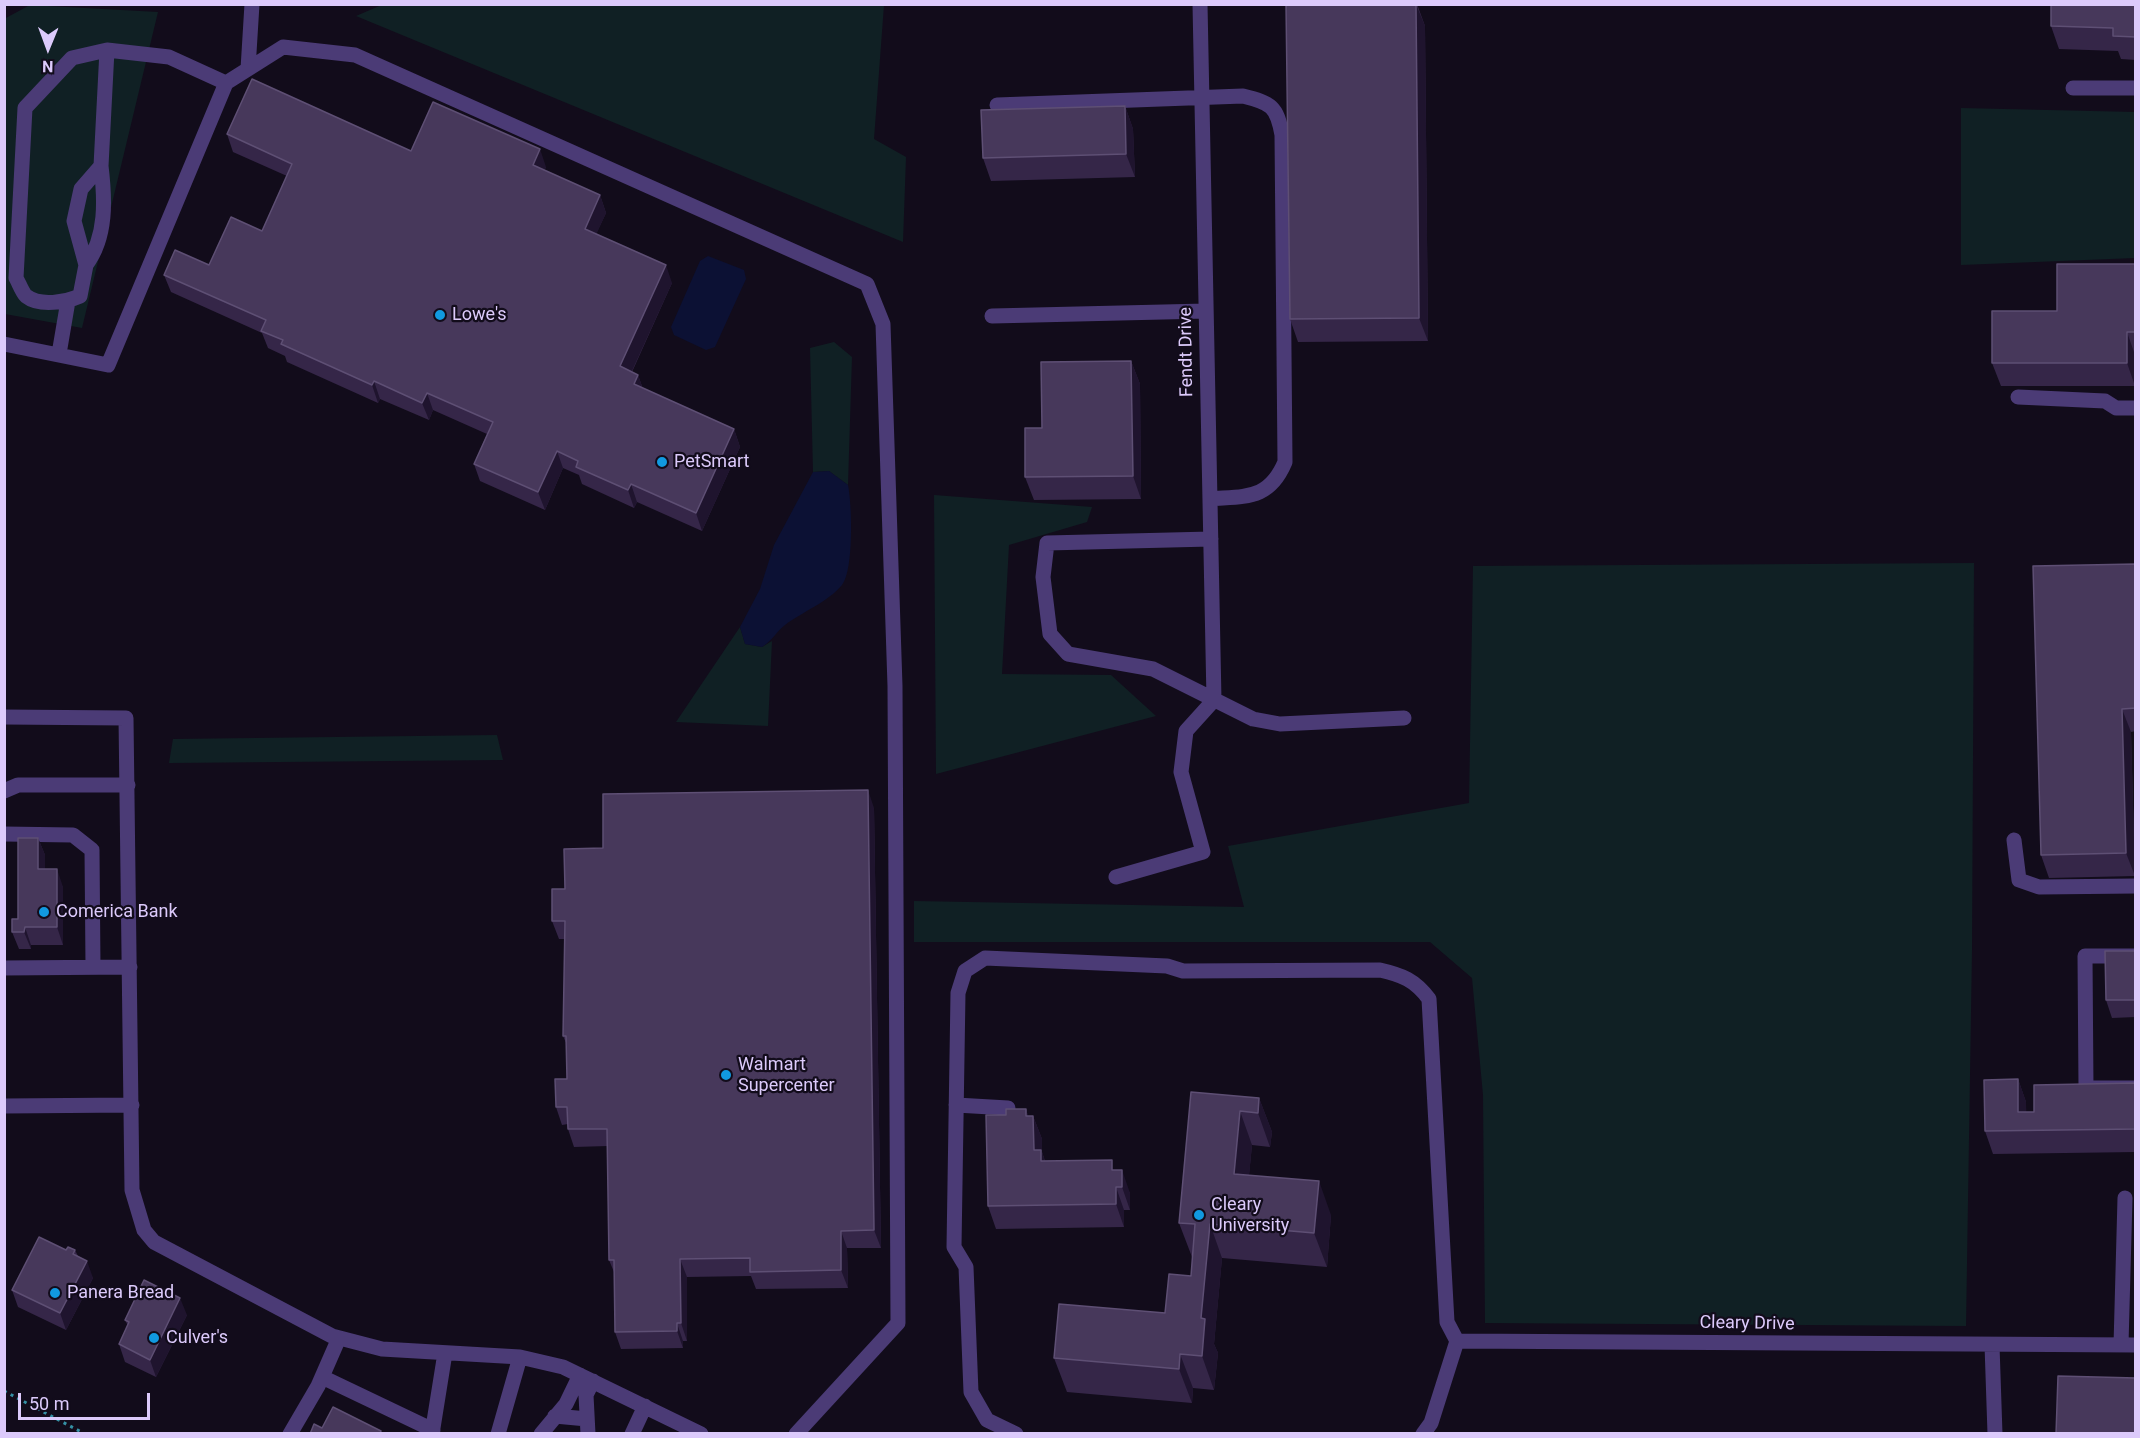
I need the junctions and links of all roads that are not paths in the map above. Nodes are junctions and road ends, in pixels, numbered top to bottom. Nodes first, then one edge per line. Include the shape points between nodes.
1 (252, 4) edge
2 (1200, 4) edge
3 (107, 50) junction
4 (248, 69) junction
5 (226, 83) junction
6 (2073, 88) dead end
7 (2136, 88) edge
8 (1202, 98) junction
9 (997, 105) dead end
10 (101, 166) junction
11 (86, 265) junction
12 (68, 301) junction
13 (1206, 311) junction
14 (992, 316) dead end
15 (4, 344) edge
16 (59, 354) junction
17 (2018, 397) dead end
18 (2136, 408) edge
19 (1210, 499) junction
20 (1211, 539) junction
21 (1214, 699) junction
22 (4, 717) edge
23 (1404, 718) dead end
24 (128, 785) junction
25 (4, 791) edge
26 (4, 834) edge
27 (2014, 840) dead end
28 (1116, 877) dead end
29 (2136, 886) edge
30 (2136, 956) edge
31 (93, 967) junction
32 (130, 967) junction
33 (4, 968) edge
34 (2136, 1088) edge
35 (132, 1105) junction
36 (956, 1105) junction
37 (4, 1106) edge
38 (1008, 1108) edge
39 (2125, 1198) dead end
40 (2129, 1296) edge
41 (339, 1338) junction
42 (1457, 1341) junction
43 (1992, 1345) junction
44 (2128, 1345) edge
45 (445, 1353) junction
46 (520, 1357) junction
47 (322, 1377) junction
48 (586, 1378) junction
49 (645, 1406) junction
50 (555, 1416) junction
51 (587, 1426) edge
52 (433, 1432) edge
53 (290, 1434) edge
54 (498, 1434) edge
55 (542, 1434) edge
56 (632, 1434) edge
57 (701, 1434) edge
58 (796, 1434) edge
59 (1016, 1434) edge
60 (1423, 1434) edge
61 (1995, 1434) edge

1 - 4 street
2 - 8 street, Fendt Drive
3 - 5 street via 169,57
3 - 10 street
3 - 12 street via 72,58 25,108 16,278 26,295 39,301
4 - 5 street
4 - 58 street via 284,47 355,55 867,284 872,294 883,324 895,686 898,1323
5 - 16 street via 108,364
6 - 7 street
8 - 9 street
8 - 13 street, Fendt Drive
8 - 19 street via 1243,96 1265,102 1278,114 1282,135 1285,462 1278,479 1264,492
10 - 11 street via 104,212 96,252
10 - 11 street via 81,189 74,221
11 - 12 street via 80,296
12 - 16 street
13 - 14 street
13 - 19 street, Fendt Drive
15 - 16 street
17 - 18 street via 2105,401 2115,408
19 - 20 street, Fendt Drive
20 - 21 street, Fendt Drive
20 - 21 street via 1047,543 1043,577 1050,634 1068,654 1153,669
21 - 23 street via 1253,720 1280,724
21 - 28 street via 1186,731 1181,772 1203,852
22 - 24 street via 126,718
24 - 25 street via 18,785
24 - 32 street
26 - 31 street via 73,835 92,850
27 - 29 street via 2019,880 2039,887
30 - 34 street via 2085,956 2086,1088
31 - 32 street
31 - 33 street
32 - 35 street
35 - 37 street
35 - 41 street via 132,1190 144,1230 154,1242
36 - 38 street
36 - 42 street via 958,993 965,971 985,958 1167,966 1183,971 1380,970 1403,975 1418,984 1429,999 1447,1322
36 - 59 street via 954,1246 966,1267 971,1392 987,1420
39 - 40 street
40 - 44 street
41 - 45 street via 382,1349
41 - 47 street
42 - 43 street, Cleary Drive
42 - 60 street via 1431,1423
43 - 44 street, Cleary Drive
43 - 61 street
45 - 46 street
45 - 52 street
46 - 48 street via 563,1366
46 - 54 street
47 - 52 street
47 - 53 street
48 - 49 street
48 - 50 street
48 - 51 street
49 - 56 street
49 - 57 street
50 - 51 street
50 - 55 street

